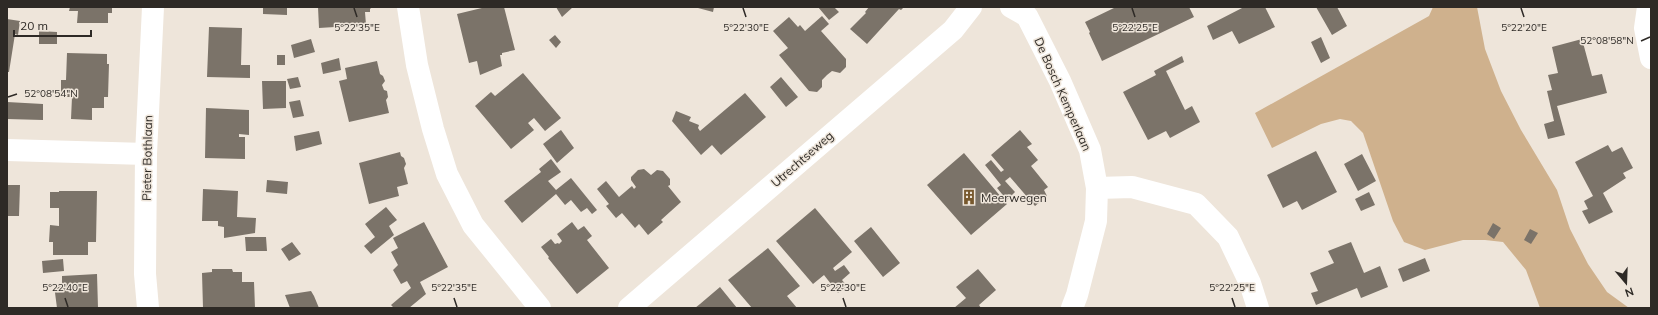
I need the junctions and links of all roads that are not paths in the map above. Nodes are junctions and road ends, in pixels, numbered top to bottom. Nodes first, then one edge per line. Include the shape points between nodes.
1 (153, 7) edge
2 (408, 7) edge
3 (971, 7) edge
4 (1011, 7) edge
5 (1648, 7) edge
6 (1651, 58) edge
7 (7, 150) edge
8 (146, 154) junction
9 (1097, 188) junction
10 (148, 308) edge
11 (540, 308) edge
12 (629, 308) edge
13 (1072, 308) edge
14 (1258, 308) edge

1 - 8 street, Pieter Bothlaan
2 - 11 street via 417,65 447,174 473,225
3 - 12 street, Utrechtseweg via 953,30
4 - 9 street, De Bosch Kemperlaan via 1027,16 1060,81 1090,150
5 - 6 street via 1645,28
7 - 8 street
8 - 10 street, Pieter Bothlaan via 145,274
9 - 13 street, De Bosch Kemperlaan via 1096,221
9 - 14 street via 1132,187 1196,204 1228,237 1250,283

